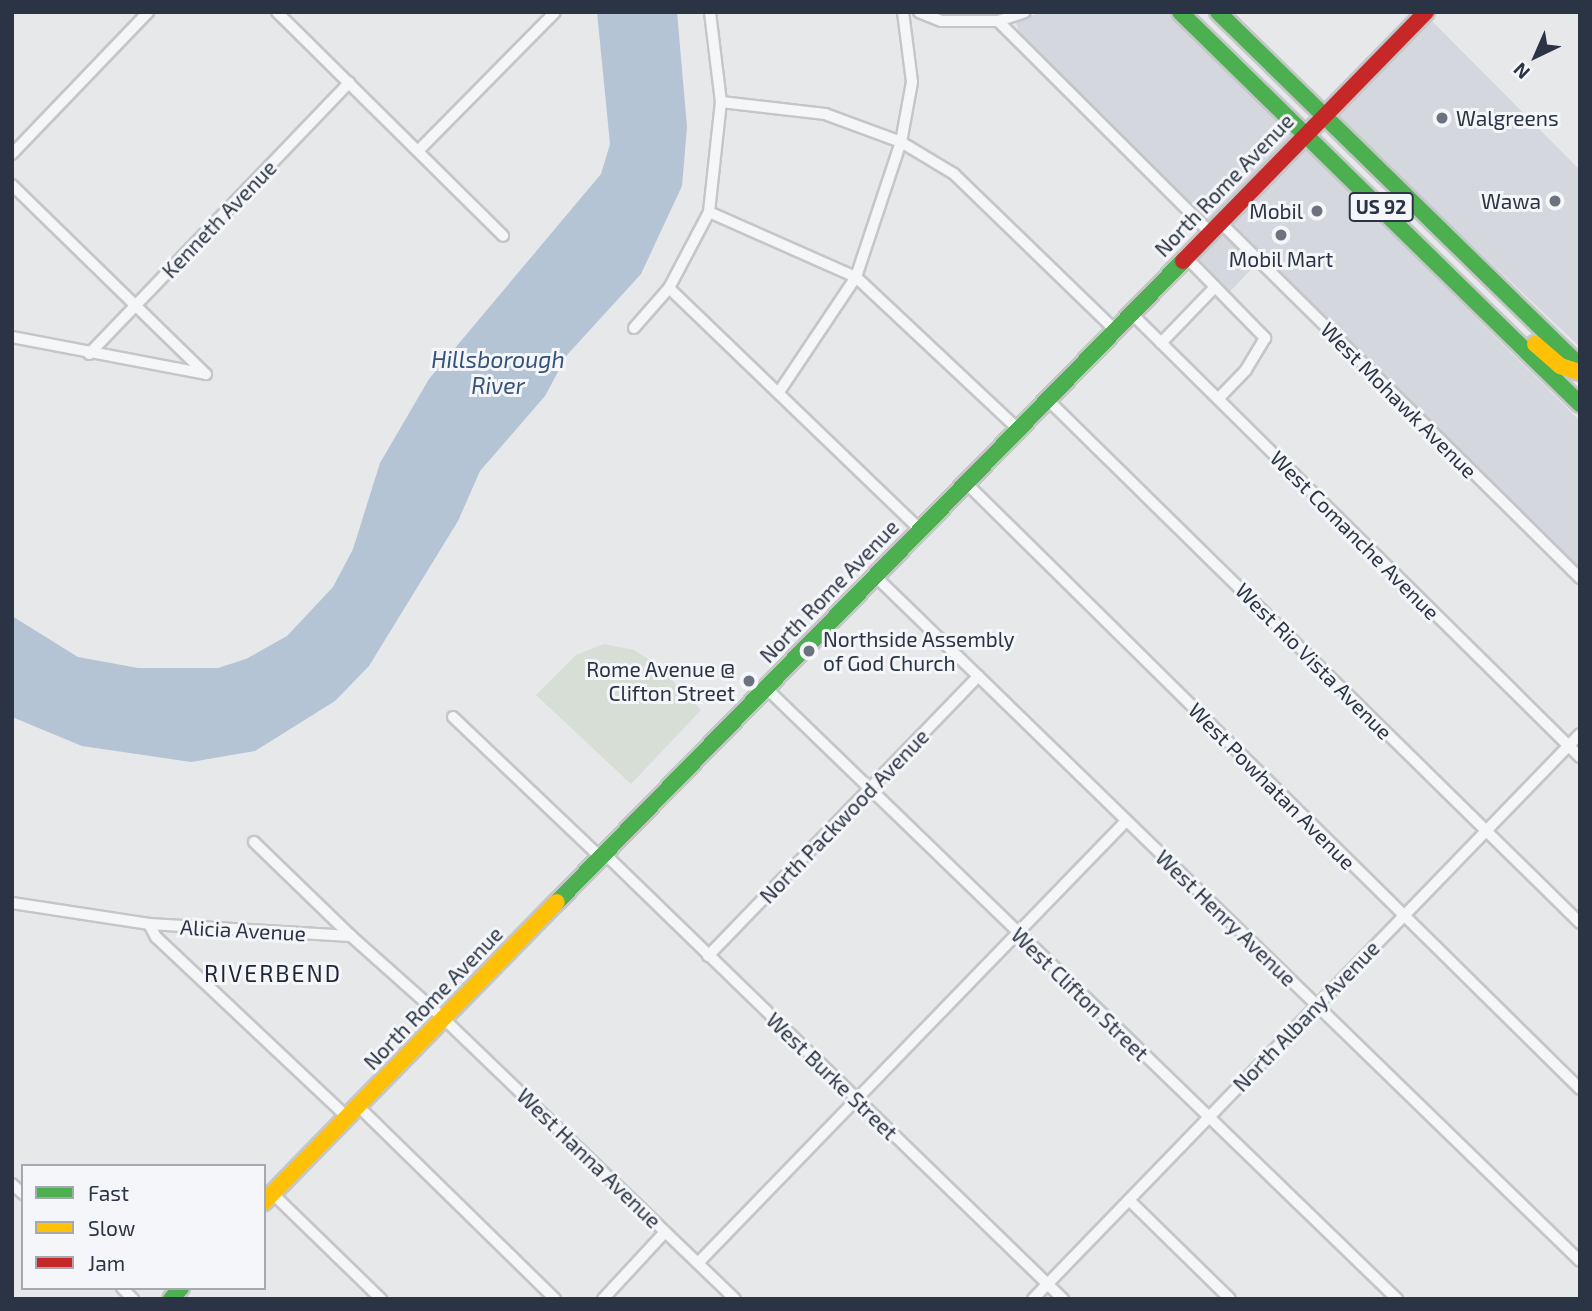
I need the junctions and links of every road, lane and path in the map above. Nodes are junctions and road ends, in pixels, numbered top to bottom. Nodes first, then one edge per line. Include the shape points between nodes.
1 (148, 12) edge
2 (277, 12) edge
3 (555, 12) edge
4 (710, 12) edge
5 (903, 12) edge
6 (919, 12) edge
7 (1025, 12) edge
8 (1180, 12) edge
9 (1426, 12) edge
10 (1217, 14) edge
11 (998, 22) junction
12 (349, 83) junction
13 (721, 102) junction
14 (1324, 114) junction
15 (1306, 132) junction
16 (901, 142) junction
17 (418, 151) junction
18 (12, 154) edge
19 (12, 185) edge
20 (709, 212) junction
21 (1214, 226) junction
22 (503, 236) dead end
23 (1185, 256) junction
24 (856, 276) junction
25 (1215, 287) junction
26 (669, 288) junction
27 (1479, 305) junction
28 (136, 306) junction
29 (1130, 312) junction
30 (634, 328) dead end
31 (1114, 329) junction
32 (12, 337) edge
33 (1161, 343) junction
34 (89, 354) junction
35 (1580, 366) edge
36 (1580, 372) edge
37 (779, 393) junction
38 (1047, 399) junction
39 (1218, 399) junction
40 (1580, 404) edge
41 (1018, 429) junction
42 (965, 482) junction
43 (919, 528) junction
44 (874, 575) junction
45 (1580, 578) edge
46 (978, 676) junction
47 (765, 687) junction
48 (453, 717) dead end
49 (1580, 734) edge
50 (1568, 746) junction
51 (1580, 757) edge
52 (870, 790) junction
53 (1126, 821) junction
54 (1486, 831) junction
55 (254, 842) dead end
56 (600, 857) junction
57 (12, 903) edge
58 (1404, 916) junction
59 (1580, 923) edge
60 (149, 925) junction
61 (1018, 934) junction
62 (351, 936) junction
63 (708, 956) junction
64 (1316, 1006) junction
65 (443, 1018) junction
66 (1580, 1089) edge
67 (857, 1100) junction
68 (352, 1112) junction
69 (1209, 1117) junction
70 (268, 1198) edge
71 (1129, 1200) junction
72 (665, 1232) junction
73 (1580, 1261) edge
74 (698, 1263) junction
75 (1048, 1284) junction
76 (381, 1299) edge
77 (555, 1299) edge
78 (603, 1299) edge
79 (735, 1299) edge
80 (1033, 1299) edge
81 (1063, 1299) edge
82 (1230, 1299) edge
83 (1397, 1299) edge

1 - 18 street
2 - 12 street
3 - 17 street
4 - 13 street
5 - 16 street via 912,82
6 - 11 street via 941,21
7 - 11 street
8 - 15 street, US 92
9 - 14 street, North Rome Avenue
10 - 14 street, US 92
11 - 21 street, West Mohawk Avenue
12 - 17 street
12 - 28 street, Kenneth Avenue
13 - 16 street via 825,114
13 - 20 street
14 - 15 street, North Rome Avenue
14 - 35 street, US 92
15 - 21 street, North Rome Avenue
15 - 27 street, US 92
16 - 24 street
16 - 31 street via 954,174
17 - 22 street
19 - 28 street
20 - 24 street
20 - 26 street
21 - 23 street, North Rome Avenue
21 - 45 street, West Mohawk Avenue
23 - 25 street
23 - 29 street, North Rome Avenue
24 - 37 street
24 - 41 street
25 - 33 street
25 - 39 street via 1265,338 1246,370
26 - 30 street
26 - 37 street
27 - 36 street via 1511,321 1560,366
27 - 40 street, US 92
28 - 34 street, Kenneth Avenue
28 - 34 street via 206,374
29 - 31 street, North Rome Avenue
29 - 33 street, West Comanche Avenue
31 - 38 street, North Rome Avenue
32 - 34 street
33 - 39 street, West Comanche Avenue
37 - 43 street
38 - 41 street, North Rome Avenue
38 - 54 street, West Rio Vista Avenue
39 - 50 street, West Comanche Avenue
41 - 42 street, North Rome Avenue
42 - 43 street, North Rome Avenue
42 - 58 street, West Powhatan Avenue
43 - 44 street, North Rome Avenue
44 - 46 street, West Henry Avenue
44 - 47 street, North Rome Avenue
46 - 52 street, North Packwood Avenue
46 - 53 street, West Henry Avenue
47 - 52 street, West Clifton Street
47 - 56 street, North Rome Avenue
48 - 56 street, West Burke Street
49 - 50 street, North Albany Avenue
50 - 51 street, West Comanche Avenue
50 - 54 street, North Albany Avenue
52 - 61 street, West Clifton Street
52 - 63 street, North Packwood Avenue
53 - 61 street
53 - 64 street, West Henry Avenue
54 - 58 street, North Albany Avenue
54 - 59 street, West Rio Vista Avenue
55 - 62 street
56 - 63 street, West Burke Street via 610,859
56 - 65 street, North Rome Avenue
57 - 60 street, Alicia Avenue
58 - 64 street, North Albany Avenue
58 - 66 street, West Powhatan Avenue
60 - 62 street, Alicia Avenue
60 - 68 street via 156,937
61 - 67 street
61 - 69 street, West Clifton Street
62 - 65 street
63 - 67 street, West Burke Street
64 - 69 street, North Albany Avenue
64 - 73 street, West Henry Avenue
65 - 68 street, North Rome Avenue
65 - 72 street, West Hanna Avenue
67 - 74 street
67 - 75 street, West Burke Street
68 - 70 street, North Rome Avenue
68 - 77 street
69 - 71 street, North Albany Avenue
69 - 83 street, West Clifton Street
70 - 76 street
71 - 75 street, North Albany Avenue
71 - 82 street
72 - 74 street, West Hanna Avenue
72 - 78 street
74 - 79 street, West Hanna Avenue
75 - 80 street, North Albany Avenue
75 - 81 street, West Burke Street

